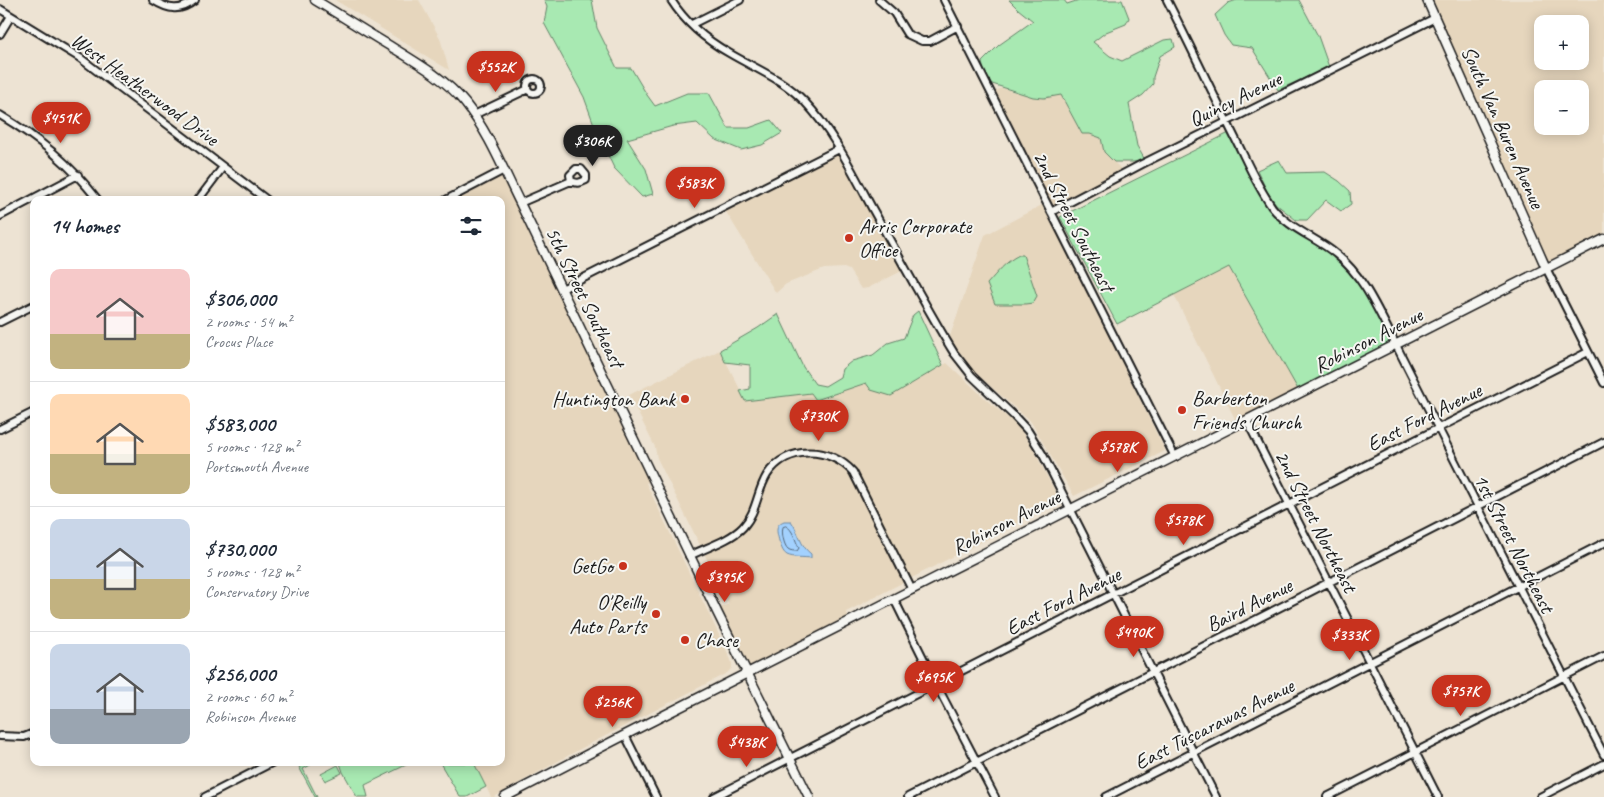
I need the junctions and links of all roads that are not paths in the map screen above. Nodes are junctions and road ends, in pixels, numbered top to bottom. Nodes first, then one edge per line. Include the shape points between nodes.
1 (153, 0) edge
2 (195, 0) edge
3 (316, 0) edge
4 (671, 0) edge
5 (740, 0) edge
6 (879, 0) edge
7 (944, 0) edge
8 (1168, 0) edge
9 (1427, 0) edge
10 (0, 9) edge
11 (11, 16) junction
12 (1435, 18) junction
13 (692, 24) junction
14 (958, 26) junction
15 (0, 34) edge
16 (526, 90) dead end
17 (0, 115) edge
18 (474, 116) junction
19 (1227, 121) junction
20 (839, 148) junction
21 (224, 167) junction
22 (504, 170) junction
23 (78, 175) junction
24 (571, 181) dead end
25 (38, 196) edge
26 (95, 196) edge
27 (201, 196) edge
28 (262, 196) edge
29 (454, 196) edge
30 (30, 200) edge
31 (520, 203) junction
32 (1051, 212) junction
33 (0, 216) edge
34 (1604, 239) edge
35 (1546, 268) junction
36 (562, 289) junction
37 (30, 306) edge
38 (0, 322) edge
39 (1396, 345) junction
40 (1588, 352) junction
41 (1604, 384) edge
42 (30, 414) edge
43 (1247, 421) junction
44 (1438, 428) junction
45 (0, 429) edge
46 (1604, 442) edge
47 (1175, 457) junction
48 (1289, 504) junction
49 (1478, 506) junction
50 (1070, 510) junction
51 (1604, 543) edge
52 (689, 556) junction
53 (1329, 582) junction
54 (1519, 586) junction
55 (912, 590) junction
56 (1113, 594) junction
57 (894, 599) junction
58 (1604, 656) edge
59 (1370, 662) junction
60 (1153, 672) junction
61 (747, 673) junction
62 (1564, 676) junction
63 (936, 684) junction
64 (625, 734) junction
65 (30, 735) edge
66 (0, 736) edge
67 (1194, 752) junction
68 (1414, 752) junction
69 (1604, 755) edge
70 (790, 759) junction
71 (977, 762) junction
72 (1604, 764) edge
73 (265, 766) edge
74 (205, 797) edge
75 (505, 797) edge
76 (656, 797) edge
77 (714, 797) edge
78 (809, 797) edge
79 (908, 797) edge
80 (995, 797) edge
81 (1106, 797) edge
82 (1216, 797) edge
83 (1327, 797) edge
84 (1438, 797) edge
85 (1540, 797) edge

1 - 2 street via 174,9
3 - 18 main road, 5th Street Southeast via 438,78 456,93
4 - 13 street
5 - 13 street
6 - 14 street via 894,13 907,34 922,41
7 - 14 street, 2nd Street Southeast
8 - 19 street, 1st Street Northeast
9 - 12 main road, South Van Buren Avenue
10 - 11 street, West Heatherwood Drive
11 - 15 street
11 - 21 street, West Heatherwood Drive via 80,58
12 - 19 street, Quincy Avenue
12 - 35 main road, South Van Buren Avenue
13 - 20 street via 720,48 794,91
14 - 32 street, 2nd Street Southeast
16 - 18 street
17 - 23 street via 34,136
18 - 22 main road, 5th Street Southeast
19 - 32 street, Quincy Avenue
19 - 39 street, 1st Street Northeast via 1272,207 1294,227 1335,253 1356,274
20 - 36 street
20 - 50 street via 954,353 972,376 1028,432
21 - 27 street
21 - 28 street, West Heatherwood Drive
22 - 29 street
22 - 31 main road, 5th Street Southeast
23 - 25 street
23 - 26 street
24 - 31 street
30 - 33 street
31 - 36 main road, 5th Street Southeast
32 - 47 street, 2nd Street Southeast
34 - 35 main road, Robinson Avenue
35 - 39 main road, Robinson Avenue
35 - 40 street
36 - 52 main road, 5th Street Southeast
37 - 38 street
39 - 43 main road, Robinson Avenue
39 - 44 street, 1st Street Northeast
40 - 41 street
40 - 44 street, East Ford Avenue
42 - 45 street
43 - 47 main road, Robinson Avenue
43 - 48 street, 2nd Street Northeast
44 - 48 street, East Ford Avenue
44 - 49 street, 1st Street Northeast
46 - 49 street, Baird Avenue
47 - 50 main road, Robinson Avenue
48 - 53 street, 2nd Street Northeast
48 - 56 street, East Ford Avenue
49 - 53 street, Baird Avenue
49 - 54 street, 1st Street Northeast
50 - 55 main road, Robinson Avenue
50 - 56 street
51 - 54 street, East Tuscarawas Avenue
52 - 55 street via 741,529 753,512 773,467 800,453 824,453 846,464 853,472
52 - 61 main road, 5th Street Southeast
53 - 59 street, 2nd Street Northeast
53 - 60 street, Baird Avenue
54 - 59 street, East Tuscarawas Avenue
54 - 62 street, 1st Street Northeast
55 - 57 main road, Robinson Avenue
56 - 60 street
56 - 63 street, East Ford Avenue
57 - 61 main road, Robinson Avenue
57 - 63 street
58 - 62 street
59 - 67 street, East Tuscarawas Avenue
59 - 68 street, 2nd Street Northeast
60 - 67 street
60 - 71 street, Baird Avenue
61 - 64 main road, Robinson Avenue
61 - 70 main road, 5th Street Southeast
62 - 68 street
62 - 69 street, 1st Street Northeast
63 - 70 street, East Ford Avenue
63 - 71 street
64 - 75 main road, Robinson Avenue
64 - 76 street
65 - 66 street
67 - 81 street, East Tuscarawas Avenue
67 - 82 street
68 - 83 street
68 - 84 street, 2nd Street Northeast
70 - 77 street, East Ford Avenue
70 - 78 main road, 5th Street Southeast
71 - 79 street, Baird Avenue
71 - 80 street
72 - 85 street
73 - 74 street

